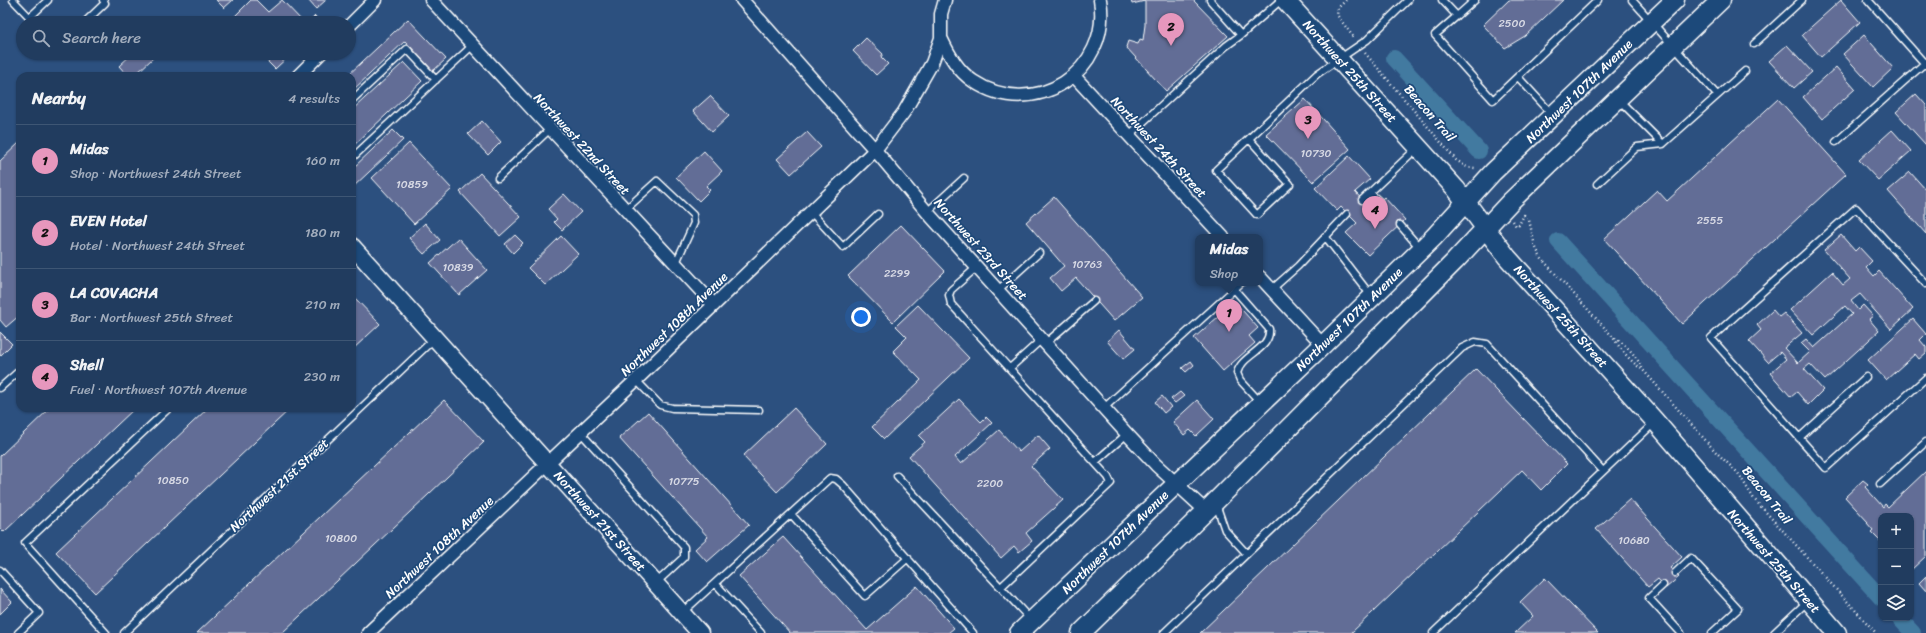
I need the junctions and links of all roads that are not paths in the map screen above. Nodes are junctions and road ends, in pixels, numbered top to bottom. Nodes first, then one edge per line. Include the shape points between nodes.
1 (13, 0) edge
2 (48, 0) edge
3 (103, 0) edge
4 (375, 0) edge
5 (431, 0) edge
6 (742, 0) edge
7 (945, 0) edge
8 (1100, 0) edge
9 (1210, 0) edge
10 (1281, 0) edge
11 (1285, 0) edge
12 (1408, 0) edge
13 (1442, 0) edge
14 (1475, 0) edge
15 (1598, 0) edge
16 (1632, 0) edge
17 (1675, 0) edge
18 (1721, 0) edge
19 (1802, 0) edge
20 (1868, 0) edge
21 (29, 16) edge
22 (31, 16) edge
23 (91, 16) edge
24 (1457, 16) junction
25 (356, 19) edge
26 (1652, 22) junction
27 (1241, 35) junction
28 (941, 38) junction
29 (1754, 44) dead end
30 (473, 45) junction
31 (1673, 46) junction
32 (315, 60) edge
33 (1339, 60) junction
34 (1926, 63) edge
35 (1745, 71) dead end
36 (302, 72) edge
37 (1074, 76) junction
38 (1518, 77) junction
39 (436, 80) junction
40 (1717, 95) junction
41 (356, 96) edge
42 (1618, 99) junction
43 (1553, 115) junction
44 (549, 130) junction
45 (1129, 135) junction
46 (1250, 140) junction
47 (1836, 142) dead end
48 (1663, 144) junction
49 (1418, 147) junction
50 (875, 150) junction
51 (356, 154) edge
52 (498, 178) dead end
53 (964, 178) dead end
54 (1597, 184) dead end
55 (1370, 192) junction
56 (1362, 200) dead end
57 (1379, 202) dead end
58 (1466, 204) junction
59 (625, 210) junction
60 (811, 212) junction
61 (927, 212) junction
62 (878, 214) dead end
63 (1348, 214) dead end
64 (1400, 225) dead end
65 (1485, 229) junction
66 (1220, 234) edge
67 (1325, 236) junction
68 (1422, 249) junction
69 (356, 250) edge
70 (1039, 253) dead end
71 (675, 265) junction
72 (977, 267) junction
73 (1263, 280) edge
74 (1926, 284) edge
75 (1237, 286) edge
76 (1234, 289) junction
77 (998, 290) junction
78 (1272, 290) junction
79 (1372, 297) junction
80 (1094, 301) dead end
81 (714, 305) junction
82 (435, 338) junction
83 (1044, 341) junction
84 (1322, 345) junction
85 (1010, 368) junction
86 (16, 374) edge
87 (1866, 377) dead end
88 (1926, 378) edge
89 (636, 380) junction
90 (0, 388) edge
91 (1261, 403) junction
92 (1104, 408) junction
93 (759, 410) dead end
94 (164, 412) edge
95 (1655, 421) junction
96 (581, 433) junction
97 (1127, 434) junction
98 (1800, 438) junction
99 (1926, 442) edge
100 (1095, 462) junction
101 (548, 463) junction
102 (1603, 471) junction
103 (897, 476) dead end
104 (1177, 484) junction
105 (1880, 484) dead end
106 (1210, 506) junction
107 (791, 514) junction
108 (1247, 554) junction
109 (908, 558) junction
110 (0, 570) edge
111 (1675, 573) dead end
112 (715, 583) junction
113 (656, 584) junction
114 (1663, 585) dead end
115 (1001, 588) junction
116 (1808, 601) junction
117 (682, 613) junction
118 (1026, 627) edge
119 (968, 628) junction
120 (18, 633) edge
121 (106, 633) edge
122 (124, 633) edge
123 (368, 633) edge
124 (700, 633) edge
125 (761, 633) edge
126 (962, 633) edge
127 (973, 633) edge
128 (1081, 633) edge
129 (1164, 633) edge
130 (1433, 633) edge
131 (1681, 633) edge
132 (1712, 633) edge
133 (1774, 633) edge
134 (1837, 633) edge

1 - 21 lane
2 - 22 lane
3 - 23 lane via 105,3
4 - 25 street
5 - 30 street, Northwest 22nd Street
6 - 50 street, Northwest 23rd Street
7 - 28 street, Northwest 108th Avenue via 941,14
8 - 37 street via 1101,29 1086,62
9 - 27 lane
10 - 27 lane
11 - 33 main road, Northwest 25th Street
12 - 33 lane via 1367,40
13 - 24 lane
14 - 24 lane
15 - 38 lane
16 - 26 lane
17 - 26 main road, Northwest 107th Avenue
18 - 31 main road
19 - 29 lane
20 - 34 lane
24 - 38 lane via 1435,35 1493,100
26 - 31 lane
26 - 43 main road, Northwest 107th Avenue
27 - 45 lane
28 - 37 street via 948,55 959,69 989,90 1024,96 1042,93
28 - 50 street, Northwest 108th Avenue via 921,84 904,112
30 - 39 lane
30 - 44 street, Northwest 22nd Street
31 - 40 lane
31 - 42 main road
32 - 36 street
33 - 46 lane via 1317,74
33 - 49 main road, Northwest 25th Street
34 - 47 lane
35 - 40 lane
37 - 45 street, Northwest 24th Street
38 - 43 lane
39 - 41 lane via 407,49
39 - 51 lane
40 - 48 lane
42 - 48 lane
42 - 65 main road
43 - 58 main road, Northwest 107th Avenue via 1493,172
44 - 52 lane
44 - 59 street, Northwest 22nd Street
45 - 66 street, Northwest 24th Street
46 - 46 lane via 1290,184 1257,215 1216,170
48 - 54 lane via 1637,147
49 - 55 lane
49 - 58 main road, Northwest 25th Street
50 - 60 street, Northwest 108th Avenue
50 - 61 street, Northwest 23rd Street
53 - 61 lane
55 - 56 lane
55 - 57 lane
58 - 65 main road, Northwest 25th Street
58 - 68 main road, Northwest 107th Avenue
59 - 71 street, Northwest 22nd Street
59 - 71 lane via 657,181 693,215 694,223
60 - 62 lane via 843,246
60 - 81 street, Northwest 108th Avenue
61 - 72 street, Northwest 23rd Street
63 - 67 lane
64 - 68 lane
65 - 95 main road, Northwest 25th Street via 1507,257
65 - 106 main road
67 - 78 lane
67 - 79 lane
68 - 79 main road, Northwest 107th Avenue
69 - 82 street, Northwest 21st Street
70 - 77 lane
71 - 81 street, Northwest 22nd Street
72 - 77 street, Northwest 23rd Street
72 - 85 lane via 951,290 950,300
73 - 78 street
74 - 98 lane via 1856,208 1711,338
75 - 76 lane
76 - 91 lane via 1269,329 1270,335 1266,342 1237,373 1240,380
76 - 92 lane
77 - 83 street, Northwest 23rd Street
78 - 84 street
79 - 84 main road, Northwest 107th Avenue
80 - 83 lane
81 - 89 street, Northwest 108th Avenue
82 - 101 street, Northwest 21st Street
82 - 122 lane, Northwest 21st Street
83 - 85 lane
83 - 92 street, Northwest 23rd Street
84 - 91 main road, Northwest 107th Avenue
85 - 100 lane
86 - 90 lane
87 - 98 lane
88 - 98 lane via 1826,468
89 - 93 lane via 660,405 672,408
89 - 96 street, Northwest 108th Avenue
91 - 104 main road, Northwest 107th Avenue
92 - 97 street, Northwest 23rd Street
94 - 121 lane via 25,543
95 - 102 lane
95 - 116 main road, Northwest 25th Street
96 - 101 street, Northwest 108th Avenue
96 - 113 lane via 684,546 684,557
97 - 100 lane
97 - 104 street, Northwest 23rd Street
99 - 105 lane
100 - 115 lane via 1111,481 1110,486
101 - 113 street, Northwest 21st Street
101 - 123 street, Northwest 108th Avenue
102 - 108 lane via 1487,344 1475,342 1462,348
102 - 130 lane
103 - 115 lane
104 - 106 street, Northwest 23rd Street
104 - 118 main road, Northwest 107th Avenue
106 - 108 lane via 1225,530
106 - 128 main road
107 - 109 lane via 830,478 836,479
107 - 109 lane via 865,596
107 - 112 lane
108 - 129 lane
109 - 119 lane
110 - 120 lane via 39,613
111 - 132 lane via 1691,558 1738,609
112 - 117 lane
112 - 125 lane
113 - 117 street, Northwest 21st Street
114 - 131 lane via 1649,598
115 - 118 lane
116 - 133 lane
116 - 134 main road, Northwest 25th Street
117 - 124 street, Northwest 21st Street
119 - 126 lane
119 - 127 lane

